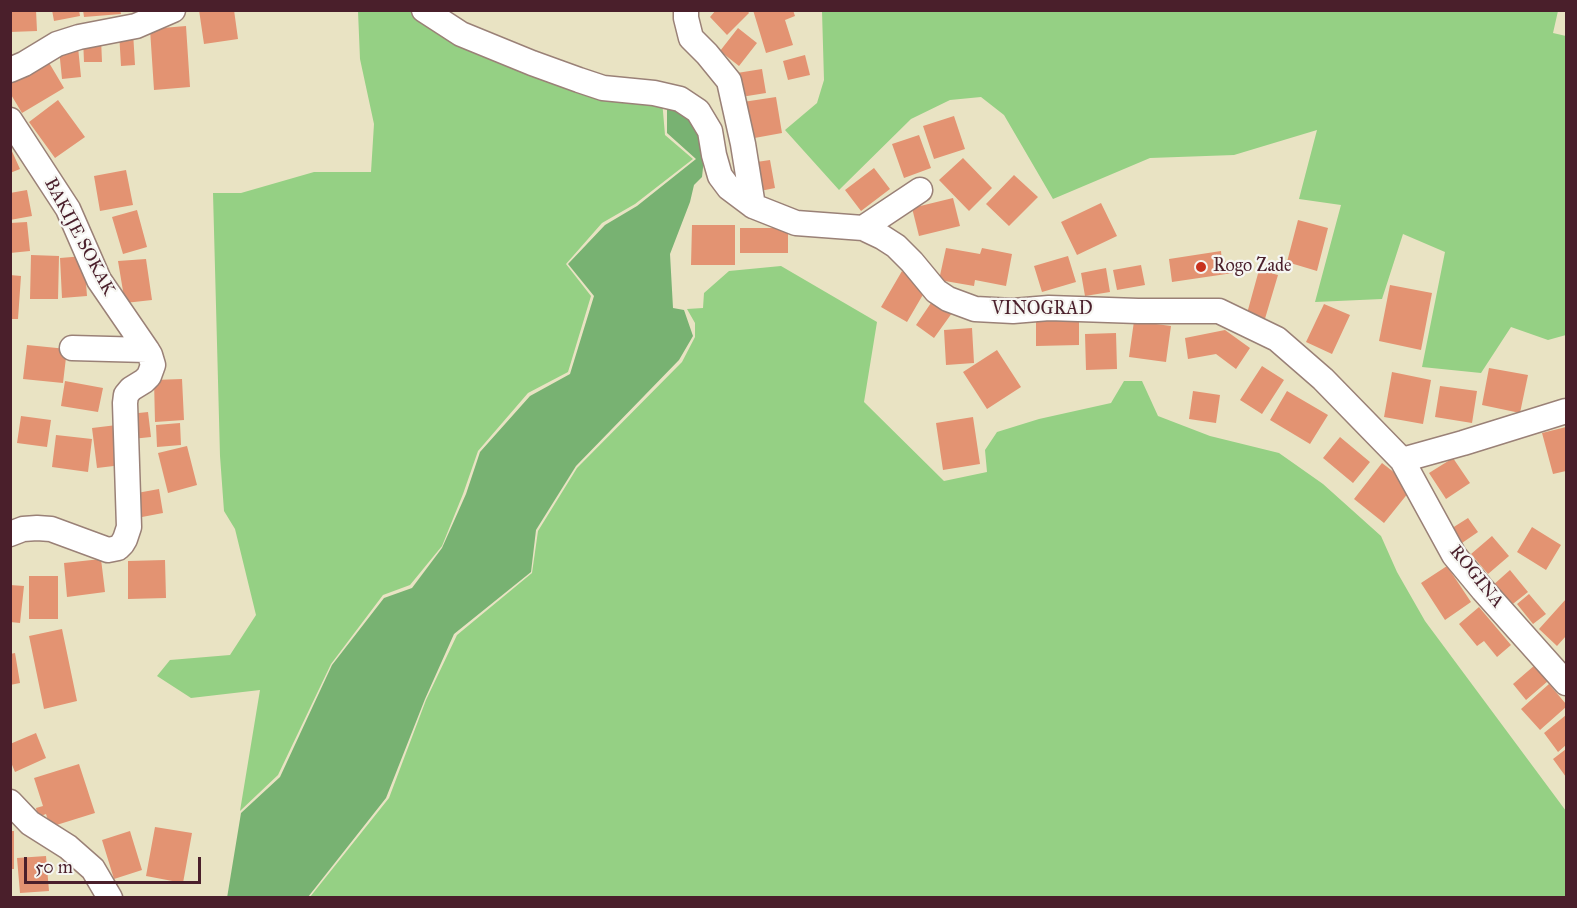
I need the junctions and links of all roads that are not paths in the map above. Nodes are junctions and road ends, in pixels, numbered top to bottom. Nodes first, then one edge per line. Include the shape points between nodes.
1 (173, 10) edge
2 (424, 10) edge
3 (686, 10) edge
4 (10, 70) edge
5 (10, 120) edge
6 (920, 190) dead end
7 (753, 206) junction
8 (863, 228) junction
9 (1247, 324) joint
10 (72, 348) dead end
11 (147, 350) junction
12 (1566, 411) edge
13 (1402, 460) junction
14 (10, 534) edge
15 (1566, 683) edge
16 (10, 802) edge
17 (110, 897) edge

1 - 4 street via 136,26 57,44
2 - 7 street, VINOGRAD via 461,34 579,80 603,88 680,99 698,111 710,131 720,176
3 - 7 street via 691,38 729,81
5 - 11 street, BAKIJE SOKAK via 68,209 99,280
6 - 8 street
7 - 8 street, VINOGRAD via 796,223
8 - 9 street, VINOGRAD via 896,246 936,291 975,309 1219,311
9 - 13 street, ROGINA via 1277,339 1323,378
10 - 11 street
11 - 14 street via 152,371 131,388 125,402 129,521 126,539 118,548 108,550 51,529 30,528
12 - 13 street
13 - 15 street, ROGINA via 1454,555
16 - 17 street via 30,823 68,847 93,869

